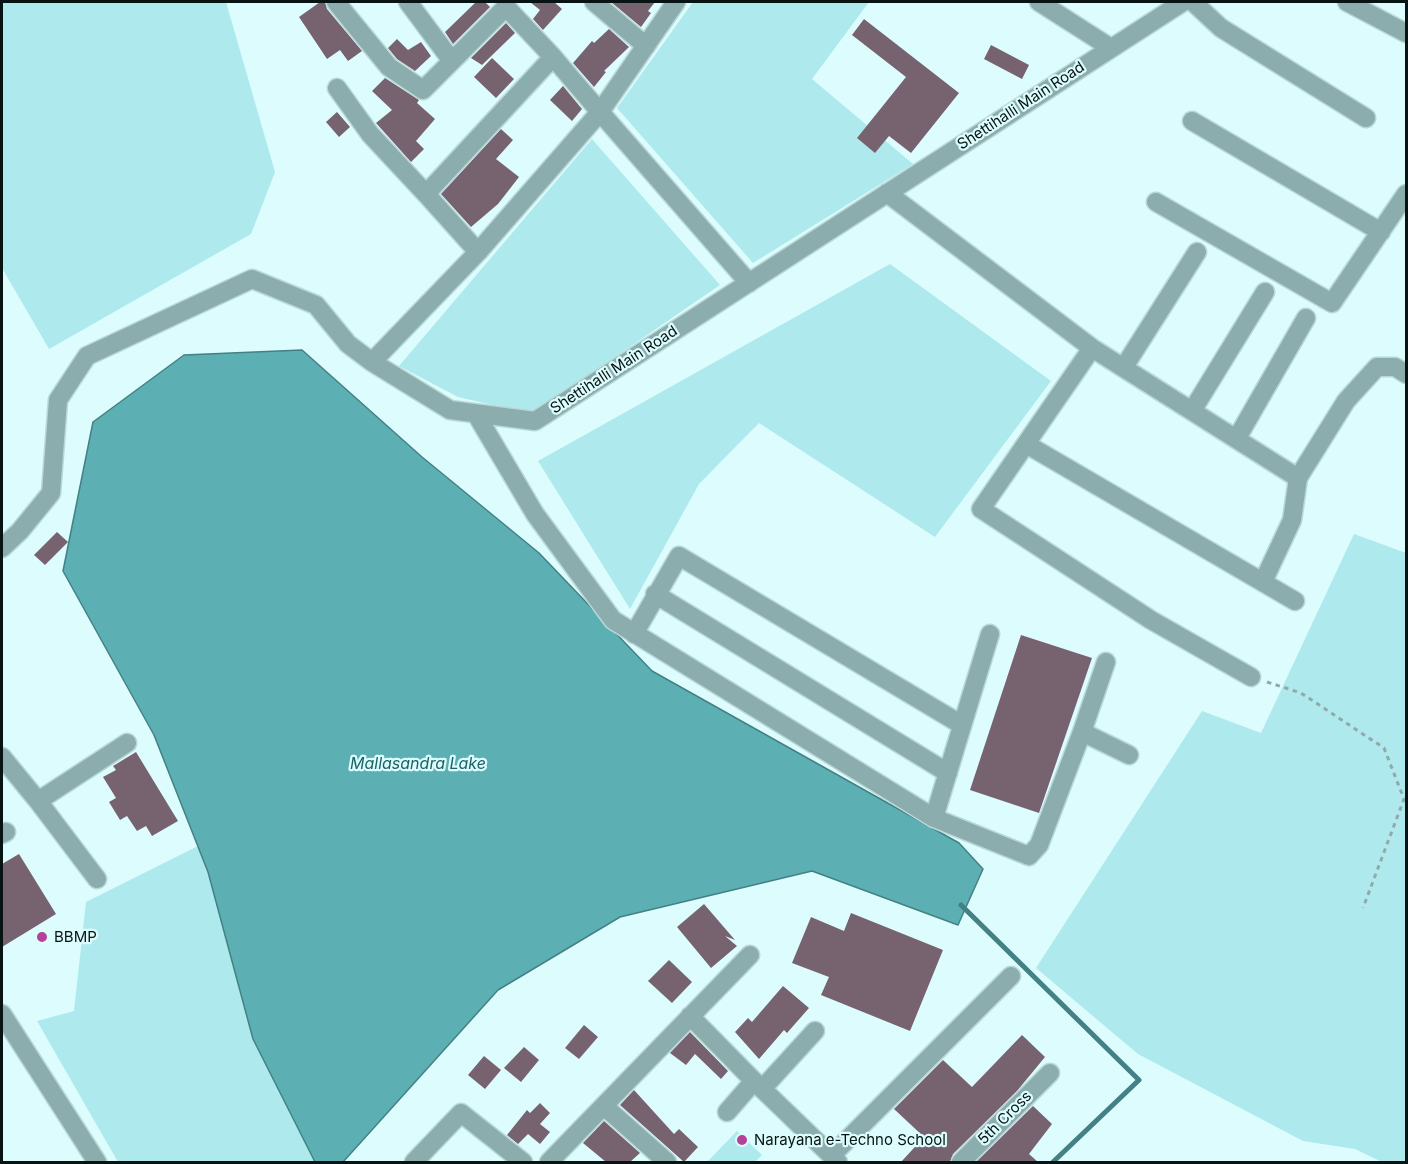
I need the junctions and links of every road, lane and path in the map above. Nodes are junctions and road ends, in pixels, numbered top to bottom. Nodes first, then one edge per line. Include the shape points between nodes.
1 (336, 2) edge
2 (408, 2) edge
3 (594, 2) edge
4 (676, 2) edge
5 (1039, 2) edge
6 (1183, 2) edge
7 (1193, 2) edge
8 (1347, 2) edge
9 (504, 4) edge
10 (1407, 33) edge
11 (646, 46) junction
12 (1111, 48) junction
13 (554, 57) junction
14 (452, 61) junction
15 (337, 88) dead end
16 (600, 112) junction
17 (1366, 118) dead end
18 (1192, 121) dead end
19 (887, 193) junction
20 (1407, 194) edge
21 (426, 195) junction
22 (1156, 202) dead end
23 (1381, 232) junction
24 (478, 252) junction
25 (1197, 252) dead end
26 (749, 283) junction
27 (1265, 292) dead end
28 (1306, 318) dead end
29 (1092, 348) junction
30 (372, 362) junction
31 (1124, 367) junction
32 (1407, 374) edge
33 (1192, 411) junction
34 (476, 414) junction
35 (1238, 438) junction
36 (1026, 444) junction
37 (1298, 478) junction
38 (2, 548) edge
39 (1263, 582) junction
40 (655, 594) junction
41 (1294, 601) dead end
42 (634, 634) junction
43 (990, 634) dead end
44 (1106, 662) dead end
45 (1251, 677) joint
46 (962, 725) junction
47 (1082, 732) junction
48 (127, 742) dead end
49 (1129, 755) dead end
50 (2, 757) edge
51 (948, 773) junction
52 (38, 801) junction
53 (934, 818) junction
54 (97, 879) dead end
55 (1363, 908) dead end
56 (750, 954) dead end
57 (1011, 976) dead end
58 (2, 1014) edge
59 (690, 1016) junction
60 (815, 1031) dead end
61 (1050, 1073) dead end
62 (758, 1085) junction
63 (605, 1107) junction
64 (727, 1112) dead end
65 (834, 1159) edge
66 (98, 1162) edge
67 (414, 1162) edge
68 (523, 1162) edge
69 (549, 1162) edge
70 (667, 1162) edge
71 (961, 1162) edge

1 - 14 street via 389,67 423,90
2 - 14 street
3 - 11 street
4 - 11 street
5 - 12 street
6 - 12 street, Shettihalli Main Road
7 - 17 street via 1221,27
8 - 10 street
9 - 13 street
9 - 14 street
11 - 16 street
12 - 19 street, Shettihalli Main Road
13 - 16 street
13 - 21 street
15 - 21 street via 370,134
16 - 24 street
16 - 26 street
18 - 23 street
19 - 26 street, Shettihalli Main Road
19 - 29 street
20 - 23 street
21 - 24 street
22 - 23 street via 1332,303
24 - 30 street
25 - 31 street
26 - 34 street, Shettihalli Main Road via 535,421
27 - 33 street
28 - 35 street
29 - 31 street
29 - 36 street
30 - 34 street, Shettihalli Main Road via 450,410
30 - 38 street, Shettihalli Main Road via 348,344 316,305 252,279 87,357 58,400 51,493
31 - 33 street
32 - 37 street via 1395,367 1377,367 1346,401
33 - 35 street
34 - 42 street via 567,561 613,620
35 - 37 street
36 - 39 street
36 - 45 street via 981,509 1151,620
37 - 39 street via 1292,520
39 - 41 street
40 - 42 street
40 - 46 street via 679,556
40 - 51 street
42 - 53 street
43 - 46 street
44 - 47 street
45 - 55 path via 1301,693 1384,748 1404,799
46 - 51 street
47 - 49 street
47 - 53 street via 1039,845 1029,856
48 - 52 street
50 - 52 street
51 - 53 street
52 - 54 street
56 - 59 street
57 - 65 street
58 - 66 street
59 - 62 street
59 - 63 street
60 - 62 street
61 - 71 street, 5th Cross
62 - 64 street
62 - 65 street
63 - 69 street
63 - 70 street
67 - 68 street via 461,1113

